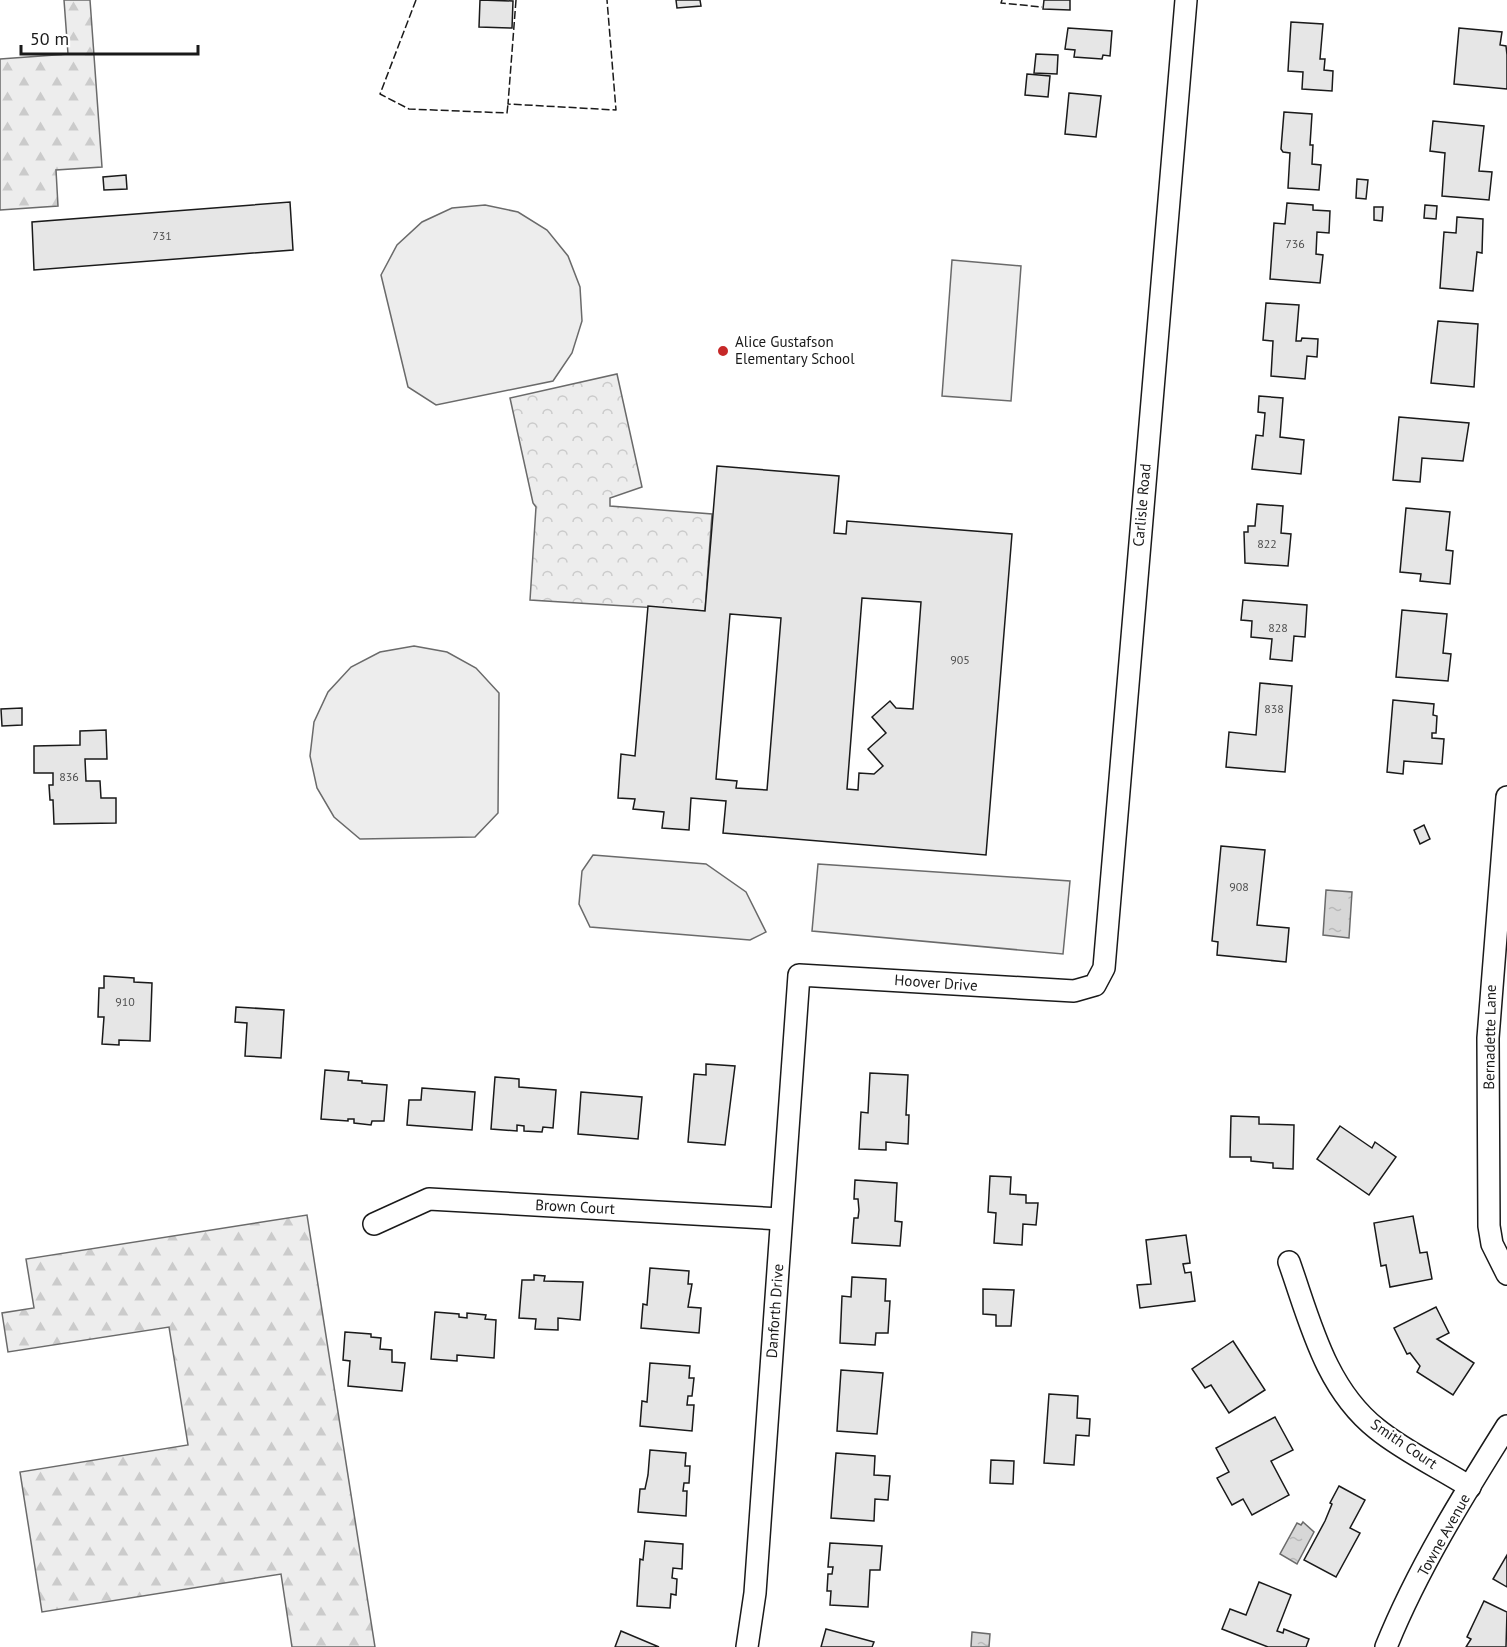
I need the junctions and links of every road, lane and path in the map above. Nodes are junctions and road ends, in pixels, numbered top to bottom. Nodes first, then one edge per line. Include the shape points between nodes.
1 (1186, 0) edge
2 (1507, 797) edge
3 (799, 975) joint
4 (1074, 991) joint
5 (781, 1219) junction
6 (374, 1224) dead end
7 (1289, 1262) dead end
8 (1507, 1274) edge
9 (1507, 1426) edge
10 (1470, 1487) junction
11 (747, 1647) edge
12 (1386, 1647) edge

1 - 4 street, Carlisle Road via 1104,968 1095,985
2 - 8 street, Bernadette Lane via 1488,1038 1489,1226 1492,1244
3 - 4 street, Hoover Drive
3 - 5 street, Danforth Drive
5 - 6 street, Brown Court via 429,1199
5 - 11 street, Danforth Drive via 755,1593
7 - 10 street, Smith Court via 1323,1359 1347,1398 1377,1429
9 - 10 street, Towne Avenue
10 - 12 street, Towne Avenue

